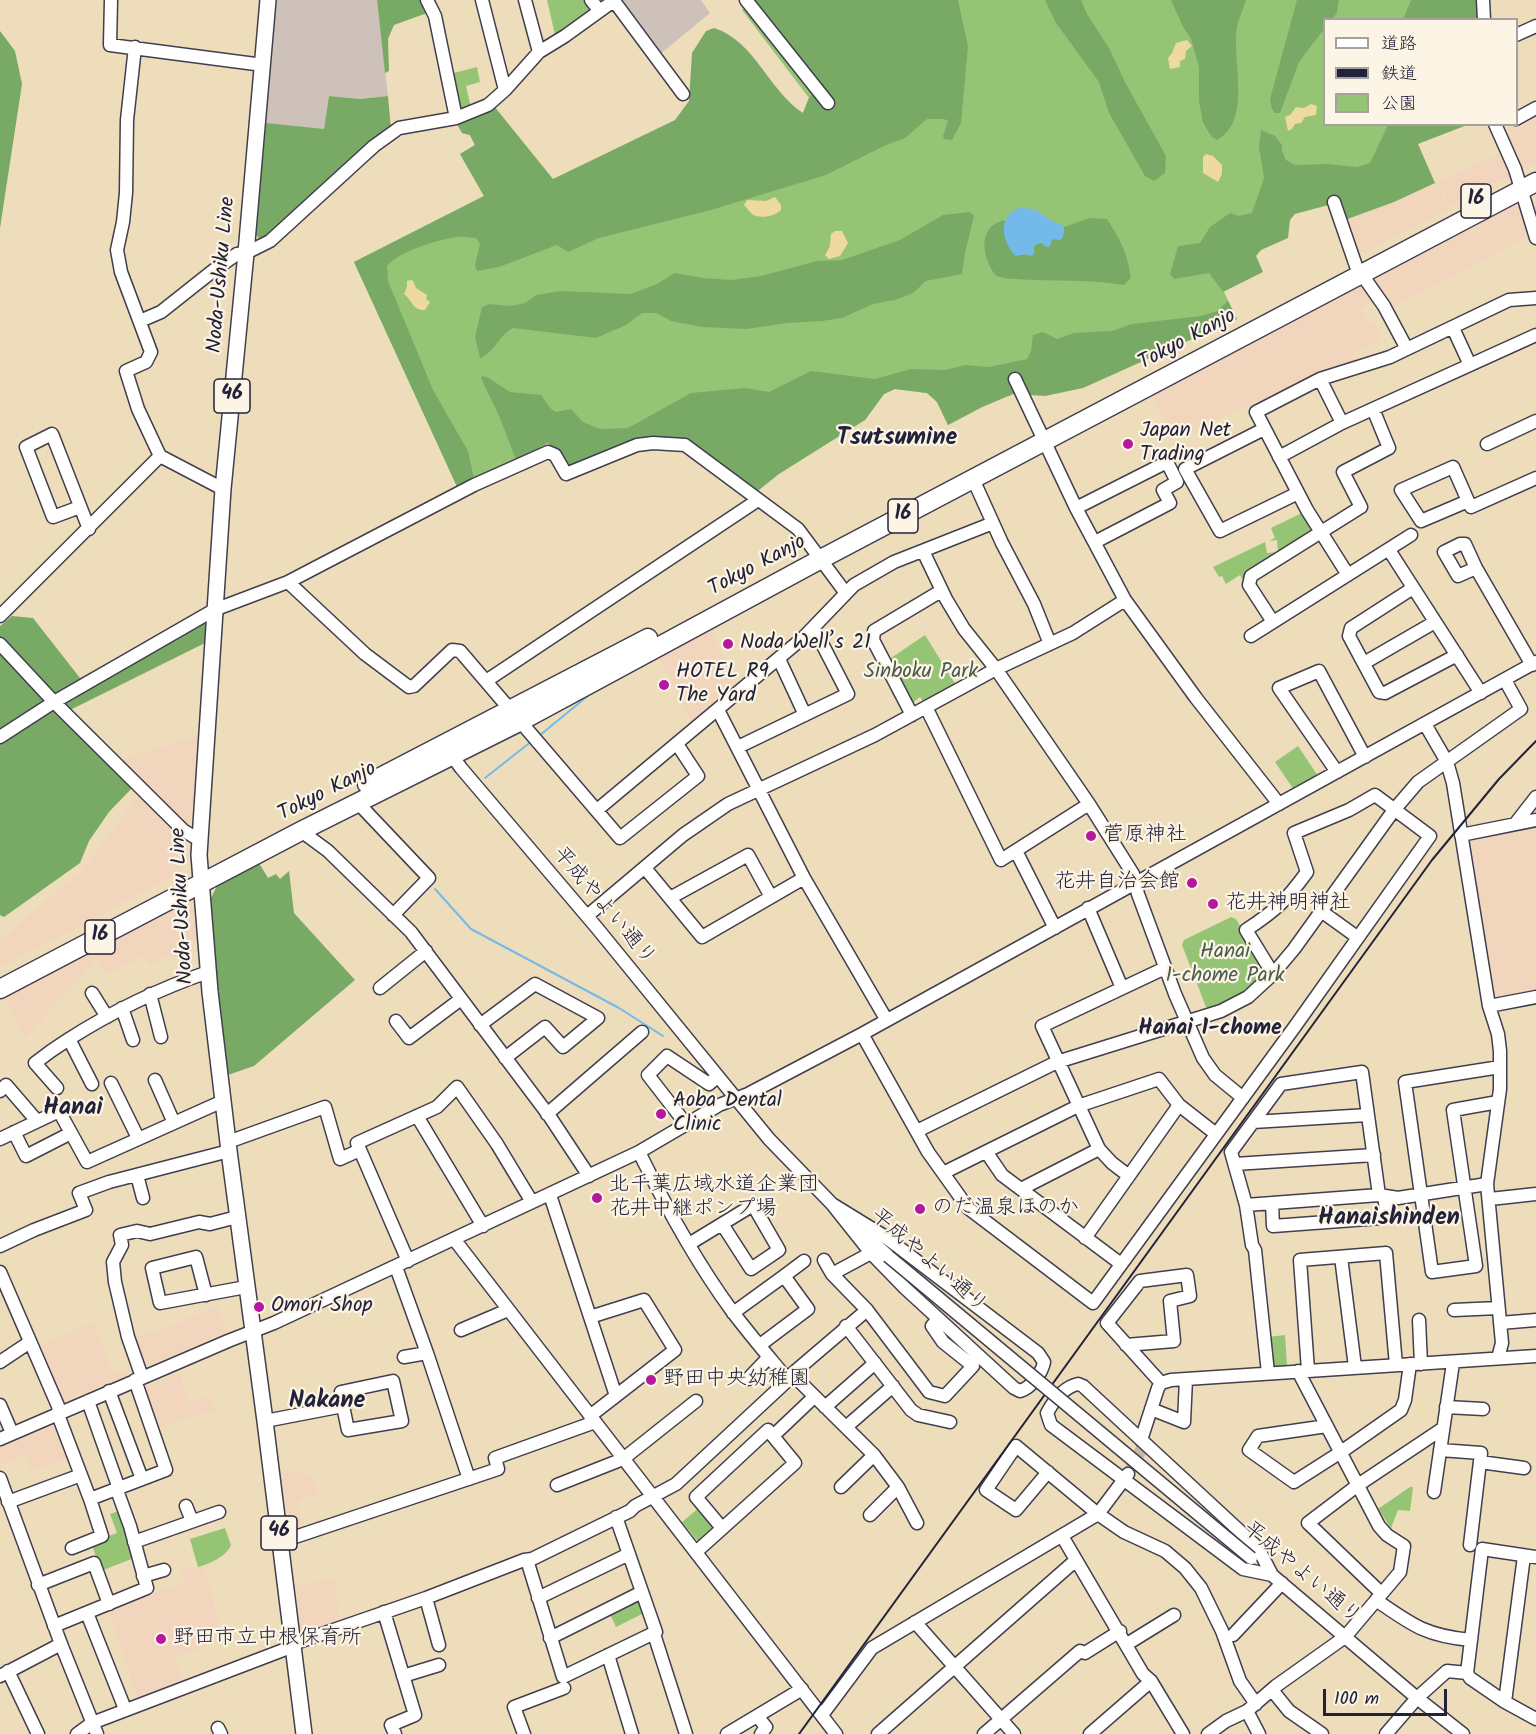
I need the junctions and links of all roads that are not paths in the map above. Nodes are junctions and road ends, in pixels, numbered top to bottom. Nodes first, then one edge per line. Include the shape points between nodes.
1 (111, 0) edge
2 (268, 0) edge
3 (427, 0) edge
4 (482, 0) edge
5 (525, 0) edge
6 (615, 0) edge
7 (746, 0) edge
8 (1483, 0) edge
9 (595, 5) edge
10 (1484, 18) edge
11 (1536, 26) edge
12 (1518, 34) edge
13 (135, 47) junction
14 (539, 52) junction
15 (263, 65) junction
16 (505, 90) junction
17 (684, 94) dead end
18 (828, 103) dead end
19 (1536, 108) edge
20 (456, 118) junction
21 (1518, 118) edge
22 (1500, 126) edge
23 (1536, 169) edge
24 (1525, 184) edge
25 (1334, 201) dead end
26 (1536, 238) edge
27 (246, 254) junction
28 (1360, 270) junction
29 (1536, 298) edge
30 (140, 321) junction
31 (1453, 328) junction
32 (1536, 335) edge
33 (1407, 349) junction
34 (1470, 365) junction
35 (1015, 379) dead end
36 (1320, 379) junction
37 (1373, 409) junction
38 (1536, 421) edge
39 (1342, 423) junction
40 (1264, 429) junction
41 (1042, 437) junction
42 (1487, 444) dead end
43 (160, 456) junction
44 (1279, 457) junction
45 (1536, 478) edge
46 (973, 479) junction
47 (223, 489) junction
48 (1298, 494) junction
49 (758, 500) junction
50 (1468, 501) junction
51 (80, 507) junction
52 (1076, 508) junction
53 (993, 523) junction
54 (88, 529) junction
55 (1322, 533) junction
56 (1411, 535) dead end
57 (1095, 542) junction
58 (923, 550) junction
59 (1389, 550) junction
60 (818, 555) junction
61 (1476, 568) dead end
62 (1348, 575) junction
63 (288, 582) junction
64 (1413, 588) junction
65 (941, 591) junction
66 (845, 592) junction
67 (1125, 600) junction
68 (214, 610) junction
69 (0, 616) edge
70 (1435, 621) junction
71 (1273, 622) junction
72 (814, 628) junction
73 (1251, 636) dead end
74 (0, 644) edge
75 (1050, 644) junction
76 (1457, 655) junction
77 (779, 659) junction
78 (1364, 663) junction
79 (1534, 664) edge
80 (996, 669) junction
81 (1505, 680) junction
82 (486, 681) junction
83 (1481, 693) junction
84 (54, 702) junction
85 (926, 707) junction
86 (718, 710) junction
87 (912, 714) junction
88 (516, 715) junction
89 (805, 715) junction
90 (1425, 724) junction
91 (0, 737) edge
92 (677, 744) junction
93 (738, 747) junction
94 (448, 749) junction
95 (1365, 757) junction
96 (1447, 762) junction
97 (1337, 772) junction
98 (760, 788) junction
99 (1536, 797) edge
100 (358, 803) junction
101 (1089, 804) junction
102 (1278, 804) junction
103 (597, 810) junction
104 (1394, 810) junction
105 (1536, 820) edge
106 (1515, 824) junction
107 (302, 831) junction
108 (1461, 835) junction
109 (199, 840) junction
110 (1016, 851) junction
111 (645, 868) junction
112 (200, 878) junction
113 (804, 878) junction
114 (1135, 882) junction
115 (771, 897) junction
116 (670, 898) junction
117 (1088, 908) junction
118 (1321, 910) junction
119 (393, 915) junction
120 (587, 916) junction
121 (1055, 928) junction
122 (1357, 937) junction
123 (426, 951) junction
124 (1165, 968) junction
125 (208, 972) junction
126 (1273, 974) junction
127 (0, 976) edge
128 (380, 988) dead end
129 (1122, 988) junction
130 (0, 989) edge
131 (92, 993) dead end
132 (150, 994) junction
133 (1536, 997) edge
134 (461, 999) junction
135 (1489, 1006) junction
136 (122, 1008) junction
137 (107, 1017) junction
138 (886, 1019) junction
139 (396, 1021) dead end
140 (1188, 1021) junction
141 (480, 1025) junction
142 (642, 1032) dead end
143 (862, 1034) junction
144 (161, 1037) dead end
145 (69, 1039) junction
146 (133, 1040) dead end
147 (504, 1058) junction
148 (1057, 1062) junction
149 (1500, 1067) junction
150 (717, 1077) junction
151 (155, 1080) dead end
152 (111, 1083) dead end
153 (92, 1084) dead end
154 (57, 1088) dead end
155 (0, 1091) edge
156 (736, 1098) junction
157 (1243, 1098) junction
158 (223, 1101) junction
159 (1498, 1102) junction
160 (1179, 1105) junction
161 (1078, 1106) junction
162 (547, 1114) junction
163 (1368, 1115) junction
164 (417, 1116) junction
165 (37, 1121) junction
166 (1253, 1122) junction
167 (174, 1123) junction
168 (686, 1124) junction
169 (917, 1131) junction
170 (14, 1132) junction
171 (71, 1132) junction
172 (1216, 1134) junction
173 (138, 1138) junction
174 (0, 1139) edge
175 (228, 1147) junction
176 (1099, 1149) junction
177 (360, 1150) junction
178 (639, 1152) junction
179 (987, 1153) junction
180 (1374, 1155) junction
181 (1235, 1164) junction
182 (943, 1173) junction
183 (137, 1175) junction
184 (589, 1176) junction
185 (1129, 1176) junction
186 (1487, 1184) junction
187 (1465, 1188) junction
188 (1021, 1189) junction
189 (550, 1194) junction
190 (1422, 1194) junction
191 (1536, 1194) edge
192 (1382, 1196) junction
193 (143, 1198) dead end
194 (1490, 1199) junction
195 (532, 1202) junction
196 (1272, 1203) junction
197 (832, 1204) junction
198 (1246, 1204) junction
199 (237, 1217) junction
200 (722, 1224) junction
201 (483, 1226) junction
202 (1085, 1238) junction
203 (454, 1239) junction
204 (689, 1244) junction
205 (0, 1246) edge
206 (871, 1254) junction
207 (1341, 1257) junction
208 (824, 1260) dead end
209 (408, 1261) junction
210 (804, 1261) dead end
211 (1121, 1264) junction
212 (396, 1267) junction
213 (0, 1272) edge
214 (832, 1274) junction
215 (784, 1276) junction
216 (246, 1287) junction
217 (206, 1295) junction
218 (12, 1301) junction
219 (1498, 1308) junction
220 (0, 1309) edge
221 (508, 1310) junction
222 (867, 1310) junction
223 (1454, 1310) dead end
224 (734, 1313) junction
225 (590, 1317) junction
226 (938, 1319) junction
227 (1419, 1320) dead end
228 (1536, 1320) edge
229 (1500, 1323) junction
230 (846, 1326) junction
231 (461, 1330) dead end
232 (253, 1332) junction
233 (30, 1342) junction
234 (760, 1345) junction
235 (1126, 1345) junction
236 (428, 1353) junction
237 (1536, 1356) edge
238 (404, 1357) dead end
239 (769, 1357) junction
240 (1498, 1358) junction
241 (0, 1362) edge
242 (875, 1363) junction
243 (1453, 1363) junction
244 (1416, 1364) junction
245 (1396, 1365) junction
246 (1355, 1367) junction
247 (1303, 1370) junction
248 (1268, 1372) junction
249 (790, 1377) junction
250 (139, 1379) junction
251 (748, 1379) dead end
252 (1186, 1379) junction
253 (1161, 1383) junction
254 (893, 1386) junction
255 (109, 1392) junction
256 (615, 1396) junction
257 (814, 1397) junction
258 (88, 1401) junction
259 (696, 1401) dead end
260 (0, 1405) edge
261 (344, 1406) junction
262 (825, 1407) junction
263 (1446, 1407) junction
264 (1151, 1409) junction
265 (1483, 1409) dead end
266 (59, 1413) junction
267 (592, 1419) junction
268 (265, 1421) junction
269 (950, 1422) dead end
270 (1327, 1426) junction
271 (846, 1427) junction
272 (1442, 1429) junction
273 (12, 1433) junction
274 (772, 1436) junction
275 (0, 1438) edge
276 (1141, 1440) junction
277 (1440, 1450) junction
278 (1341, 1452) junction
279 (874, 1455) junction
280 (623, 1459) junction
281 (1480, 1462) junction
282 (1524, 1468) dead end
283 (1048, 1472) junction
284 (81, 1475) junction
285 (1126, 1476) junction
286 (0, 1478) edge
287 (142, 1479) junction
288 (469, 1479) junction
289 (556, 1485) dead end
290 (1358, 1485) junction
291 (841, 1487) dead end
292 (898, 1487) junction
293 (118, 1489) junction
294 (1434, 1491) dead end
295 (653, 1498) junction
296 (90, 1499) junction
297 (9, 1502) junction
298 (186, 1506) dead end
299 (219, 1512) dead end
300 (1098, 1514) junction
301 (870, 1515) dead end
302 (616, 1518) junction
303 (192, 1521) junction
304 (917, 1523) dead end
305 (722, 1528) junction
306 (1062, 1536) junction
307 (134, 1542) junction
308 (280, 1542) junction
309 (1470, 1545) dead end
310 (72, 1548) dead end
311 (696, 1552) junction
312 (629, 1554) junction
313 (1530, 1557) edge
314 (527, 1560) junction
315 (1076, 1560) junction
316 (164, 1570) dead end
317 (143, 1576) junction
318 (1277, 1579) junction
319 (38, 1585) junction
320 (642, 1592) junction
321 (1378, 1597) junction
322 (426, 1598) junction
323 (538, 1598) junction
324 (109, 1604) junction
325 (384, 1612) junction
326 (87, 1613) junction
327 (1174, 1615) dead end
328 (915, 1622) junction
329 (54, 1626) junction
330 (1119, 1631) junction
331 (654, 1634) junction
332 (1233, 1635) dead end
333 (1345, 1637) junction
334 (550, 1638) junction
335 (1471, 1640) junction
336 (61, 1644) junction
337 (293, 1644) junction
338 (1127, 1644) junction
339 (439, 1645) dead end
340 (608, 1655) junction
341 (439, 1665) dead end
342 (954, 1666) junction
343 (1467, 1673) junction
344 (4, 1674) edge
345 (403, 1676) junction
346 (1151, 1681) junction
347 (564, 1688) dead end
348 (802, 1689) junction
349 (1272, 1690) junction
350 (1417, 1698) junction
351 (1505, 1702) junction
352 (1251, 1707) junction
353 (125, 1709) junction
354 (822, 1714) junction
355 (757, 1716) junction
356 (1000, 1719) junction
357 (1536, 1719) edge
358 (95, 1728) edge
359 (1456, 1732) edge
360 (38, 1734) edge
361 (77, 1734) edge
362 (304, 1734) edge
363 (395, 1734) edge
364 (524, 1734) edge
365 (632, 1734) edge
366 (686, 1734) edge
367 (727, 1734) edge
368 (760, 1734) edge
369 (836, 1734) edge
370 (878, 1734) edge
371 (984, 1734) edge
372 (1014, 1734) edge
373 (1090, 1734) edge
374 (1183, 1734) edge
375 (1208, 1734) edge
376 (1259, 1734) edge
377 (1322, 1734) edge
378 (1386, 1734) edge

1 - 13 street via 110,45
2 - 15 main road, Noda-Ushiku Line / 46
3 - 20 street via 435,16
4 - 16 street
5 - 14 street
6 - 9 street
6 - 17 street
7 - 18 street
8 - 10 street
9 - 14 street via 565,36
11 - 12 street
13 - 15 street
13 - 30 street via 127,120 126,193 117,250
14 - 16 street
15 - 27 main road, Noda-Ushiku Line / 46
16 - 20 street via 488,105
19 - 21 street
20 - 27 street via 399,128 270,241
22 - 24 street
23 - 24 highway, Tokyo Kanjo / 16
24 - 26 street
24 - 28 highway, Tokyo Kanjo / 16
25 - 28 street
27 - 30 street via 237,254 161,312
27 - 47 main road, Noda-Ushiku Line / 46
28 - 33 street
28 - 41 highway, Tokyo Kanjo / 16
29 - 31 street via 1509,300
30 - 43 street via 151,352 146,362 126,371
31 - 33 street
31 - 34 street
32 - 34 street
33 - 36 street
34 - 37 street
35 - 41 street
36 - 39 street
36 - 40 street via 1256,412
37 - 39 street
37 - 55 street via 1389,448 1343,472 1361,507
38 - 42 street
39 - 44 street
40 - 44 street
40 - 48 street via 1185,469 1220,531
41 - 46 highway, Tokyo Kanjo / 16
41 - 52 street
41 - 60 highway, Tokyo Kanjo / 16
43 - 47 street
43 - 54 street
44 - 48 street
45 - 50 street via 1471,507
46 - 53 street
46 - 60 highway, Tokyo Kanjo / 16
47 - 68 main road, Noda-Ushiku Line / 46
48 - 55 street
49 - 60 street via 798,529
49 - 63 street via 685,445 653,442 566,474 555,455 548,452 474,485
49 - 82 street
50 - 50 street via 1453,466 1401,490 1421,521
51 - 51 street via 52,434 26,447 53,517
51 - 54 street
52 - 57 street
52 - 57 street via 1167,462 1178,482 1163,490 1170,503
53 - 58 street
53 - 75 street
54 - 69 street
55 - 62 street
55 - 71 street via 1251,576 1250,585
56 - 59 street
57 - 67 street
58 - 65 street
58 - 66 street via 873,573
59 - 62 street
59 - 64 street
60 - 66 street
60 - 88 highway, Tokyo Kanjo / 16
61 - 79 street
62 - 71 street
63 - 68 street
63 - 82 street via 365,654 409,687 414,687 452,650 459,651
64 - 70 street
64 - 78 street via 1351,628 1349,636
65 - 80 street via 964,629
65 - 87 street via 873,635
66 - 72 street
67 - 75 street
67 - 102 street
68 - 84 street
68 - 109 main road, Noda-Ushiku Line / 46
70 - 76 street
70 - 78 street
71 - 73 street
72 - 77 street
72 - 89 street via 848,694
74 - 84 street
75 - 80 street
76 - 78 street via 1385,693 1379,692
76 - 83 street
77 - 86 street
77 - 89 street
79 - 81 street
80 - 85 street
80 - 101 street
81 - 83 street
81 - 96 street via 1521,709
82 - 88 street
83 - 90 street
84 - 91 street
84 - 109 street via 183,830
85 - 87 street
85 - 110 street via 1001,860
86 - 92 street
86 - 93 street
87 - 98 street
88 - 94 highway, Tokyo Kanjo / 16
88 - 103 street
89 - 93 street
90 - 95 street
90 - 96 street
92 - 103 street
92 - 103 street via 698,776 620,838
93 - 98 street
94 - 100 highway, Tokyo Kanjo / 16
94 - 112 highway, Tokyo Kanjo / 16
94 - 120 street, 平成やよい通り
95 - 97 street
95 - 97 street via 1318,671 1279,688
96 - 104 street via 1418,782
96 - 108 street
97 - 102 street
98 - 111 street via 708,816
98 - 113 street
99 - 106 street
100 - 107 highway, Tokyo Kanjo / 16
100 - 119 street via 429,878
101 - 110 street
101 - 114 street
102 - 114 street
104 - 118 street
104 - 122 street via 1430,836
104 - 126 street via 1375,795 1294,833 1307,873 1288,898 1245,928
105 - 106 street
106 - 108 street
107 - 112 highway, Tokyo Kanjo / 16
107 - 119 street
108 - 135 street
109 - 112 main road, Noda-Ushiku Line / 46
110 - 121 street
111 - 116 street
111 - 120 street
112 - 125 main road, Noda-Ushiku Line / 46
112 - 127 highway, Tokyo Kanjo / 16
112 - 130 highway, Tokyo Kanjo / 16
113 - 115 street
113 - 138 street
114 - 117 street
114 - 124 street
115 - 116 street via 702,937
115 - 116 street via 747,855
117 - 121 street
117 - 129 street
118 - 122 street
118 - 126 street
119 - 123 street
120 - 150 street, 平成やよい通り
121 - 138 street
122 - 157 street
123 - 128 street
123 - 134 street
124 - 129 street
124 - 140 street
125 - 132 street
125 - 158 main road, Noda-Ushiku Line / 46
126 - 140 street via 1234,1005
129 - 148 street via 1042,1026
131 - 137 street
132 - 136 street
132 - 144 street
133 - 135 street
134 - 139 street via 409,1038
134 - 141 street
135 - 149 street via 1498,1034
136 - 137 street
136 - 146 street
137 - 145 street
138 - 143 street
140 - 148 street
140 - 157 street via 1207,1065
141 - 147 street
141 - 147 street via 535,984 598,1018 563,1047 545,1027
142 - 162 street
143 - 156 street
143 - 169 street
145 - 153 street
145 - 154 street via 35,1063
147 - 162 street
148 - 161 street
148 - 169 street
149 - 159 street
149 - 190 street via 1404,1082
150 - 156 street, 平成やよい通り
150 - 168 street via 709,1084 667,1056 648,1075
151 - 167 street
152 - 173 street
155 - 165 street via 6,1085
156 - 168 street
156 - 197 street, 平成やよい通り via 786,1158
157 - 172 street
158 - 167 street
158 - 175 main road, Noda-Ushiku Line / 46
159 - 186 street
159 - 187 street via 1453,1110
160 - 161 street via 1159,1079
160 - 172 street
160 - 185 street
161 - 176 street
161 - 179 street
162 - 184 street
163 - 166 street
163 - 166 street via 1362,1072 1281,1084
163 - 180 street
164 - 177 street via 357,1143
164 - 195 street via 437,1107 457,1087
164 - 201 street
165 - 170 street
165 - 171 street via 59,1111
166 - 181 street via 1231,1152
167 - 173 street
168 - 178 street
169 - 182 street
170 - 171 street via 26,1156
170 - 174 street
171 - 173 street via 87,1162
172 - 211 street
175 - 177 street via 325,1107 340,1159
175 - 183 street
175 - 199 main road, Noda-Ushiku Line / 46
176 - 185 street
176 - 188 street
177 - 209 street
178 - 184 street
178 - 204 street
179 - 182 street
179 - 188 street via 1002,1175
180 - 181 street
180 - 192 street
181 - 198 street
182 - 211 street via 968,1208 1093,1303
183 - 193 street
183 - 205 street via 79,1193 86,1210
184 - 189 street
185 - 202 street
186 - 187 street
186 - 194 street
187 - 190 street
187 - 190 street via 1476,1266 1432,1272
188 - 202 street
189 - 195 street
189 - 225 street
190 - 192 street
191 - 194 street
192 - 196 street
192 - 196 street via 1386,1210 1381,1218 1273,1226
194 - 219 street
195 - 201 street
196 - 198 street
197 - 206 street
197 - 226 street via 884,1236 1038,1353 1043,1368 1028,1388 1020,1391
197 - 318 street, 平成やよい通り, bridge via 888,1256
198 - 248 street
199 - 216 main road, Noda-Ushiku Line / 46
199 - 250 street via 150,1234 137,1231 120,1235 122,1245 113,1262 115,1282
200 - 200 street via 753,1205 779,1250 751,1269
200 - 204 street
201 - 203 street
202 - 211 street
203 - 209 street
203 - 221 street
204 - 224 street
206 - 214 street
206 - 226 street
207 - 245 street via 1386,1253
207 - 246 street
207 - 247 street via 1300,1260
208 - 214 street
209 - 212 street
210 - 215 street
212 - 232 street
212 - 236 street
213 - 218 street
214 - 222 street
215 - 224 street
215 - 234 street via 808,1309
216 - 217 street
216 - 232 main road, Noda-Ushiku Line / 46
217 - 217 street via 160,1303 151,1263 196,1257
218 - 220 street
218 - 233 street
219 - 223 street
219 - 229 street
221 - 231 street
221 - 267 street
222 - 226 street via 929,1392 945,1396 973,1366 943,1341 932,1326
222 - 230 street
224 - 234 street
225 - 256 street
225 - 256 street via 644,1300 675,1350
227 - 244 street
228 - 229 street
229 - 240 street via 1502,1343
230 - 242 street
230 - 249 street
232 - 250 street
232 - 268 main road, Noda-Ushiku Line / 46
233 - 241 street
233 - 266 street
234 - 239 street
235 - 235 street via 1107,1323 1140,1281 1187,1275 1190,1296 1170,1301 1174,1341
235 - 253 street
236 - 238 street
236 - 288 street
237 - 240 street
239 - 249 street
239 - 251 street
240 - 243 street
242 - 254 street
242 - 262 street
243 - 244 street
243 - 263 street
244 - 245 street
244 - 278 street via 1401,1410
245 - 246 street
246 - 247 street
247 - 248 street
247 - 270 street
248 - 252 street
249 - 257 street
249 - 295 street via 676,1484
250 - 255 street
250 - 287 street via 166,1470
252 - 253 street
252 - 264 street via 1184,1422
253 - 264 street
254 - 269 street via 918,1415
254 - 271 street
255 - 258 street
255 - 287 street
256 - 267 street
257 - 262 street
257 - 274 street
258 - 266 street
258 - 293 street
259 - 280 street
260 - 273 street
261 - 261 street via 341,1392 393,1381 402,1420 348,1430
261 - 268 street
262 - 271 street
263 - 265 street
263 - 272 street
264 - 276 street
266 - 273 street
266 - 284 street
267 - 280 street
267 - 288 street via 495,1458 498,1469
268 - 308 main road, Noda-Ushiku Line / 46
270 - 278 street
270 - 278 street via 1258,1436 1249,1450 1294,1482
271 - 279 street
272 - 277 street
272 - 290 street
273 - 275 street
274 - 305 street via 795,1463
274 - 305 street via 768,1430 696,1497
276 - 285 street via 1078,1384 1067,1387 1047,1413 1051,1425
276 - 318 street via 1258,1548
277 - 281 street via 1481,1453
277 - 294 street
278 - 290 street
279 - 291 street
279 - 292 street
280 - 289 street
280 - 295 street
281 - 282 street
281 - 309 street
283 - 283 street via 1016,1446 986,1490 1016,1510
283 - 300 street
284 - 296 street
284 - 297 street
285 - 300 street
285 - 318 street via 1243,1569
286 - 297 street
287 - 293 street
288 - 308 street
290 - 321 street via 1379,1526 1404,1546 1400,1572
290 - 321 street via 1308,1523
292 - 301 street
292 - 304 street
293 - 296 street
293 - 307 street
295 - 302 street
295 - 311 street
296 - 310 street via 102,1536
297 - 319 street
298 - 303 street
299 - 303 street
300 - 306 street
300 - 352 street via 1124,1532 1165,1551 1201,1588
302 - 312 street
302 - 314 street
303 - 307 street
305 - 311 street
306 - 315 street
306 - 328 street
307 - 317 street
308 - 337 main road, Noda-Ushiku Line / 46
311 - 348 street
312 - 320 street
312 - 323 street
313 - 335 street via 1482,1549
313 - 351 street
314 - 322 street
314 - 323 street
315 - 330 street
315 - 342 street
316 - 317 street
317 - 324 street via 147,1588
318 - 332 street
318 - 333 street, 平成やよい通り
319 - 324 street via 94,1563
319 - 329 street
320 - 331 street
320 - 334 street
321 - 333 street
321 - 335 street via 1412,1625 1433,1635
322 - 325 street
322 - 339 street
323 - 334 street
324 - 326 street
325 - 337 street
325 - 345 street
326 - 329 street
326 - 353 street
327 - 338 street
328 - 342 street
328 - 354 street via 872,1647
329 - 336 street
330 - 338 street
330 - 356 street via 1085,1653 1080,1651
331 - 340 street
331 - 366 street
333 - 349 street
333 - 350 street, 平成やよい通り
334 - 340 street via 563,1677
335 - 343 street
336 - 344 street
336 - 358 street
337 - 353 street
337 - 362 main road, Noda-Ushiku Line / 46
338 - 346 street
340 - 365 street
341 - 345 street
342 - 356 street
342 - 370 street
343 - 350 street via 1447,1671
343 - 351 street
344 - 360 street
345 - 363 street via 415,1715 391,1725
346 - 373 street
346 - 374 street
347 - 364 street via 514,1707
348 - 354 street
348 - 355 street
349 - 352 street
349 - 377 street via 1289,1711
350 - 359 street, 平成やよい通り
350 - 378 street
351 - 357 street
352 - 375 street
352 - 376 street
353 - 358 street
354 - 369 street
355 - 367 street
355 - 368 street via 766,1727
356 - 371 street
356 - 372 street
358 - 361 street

